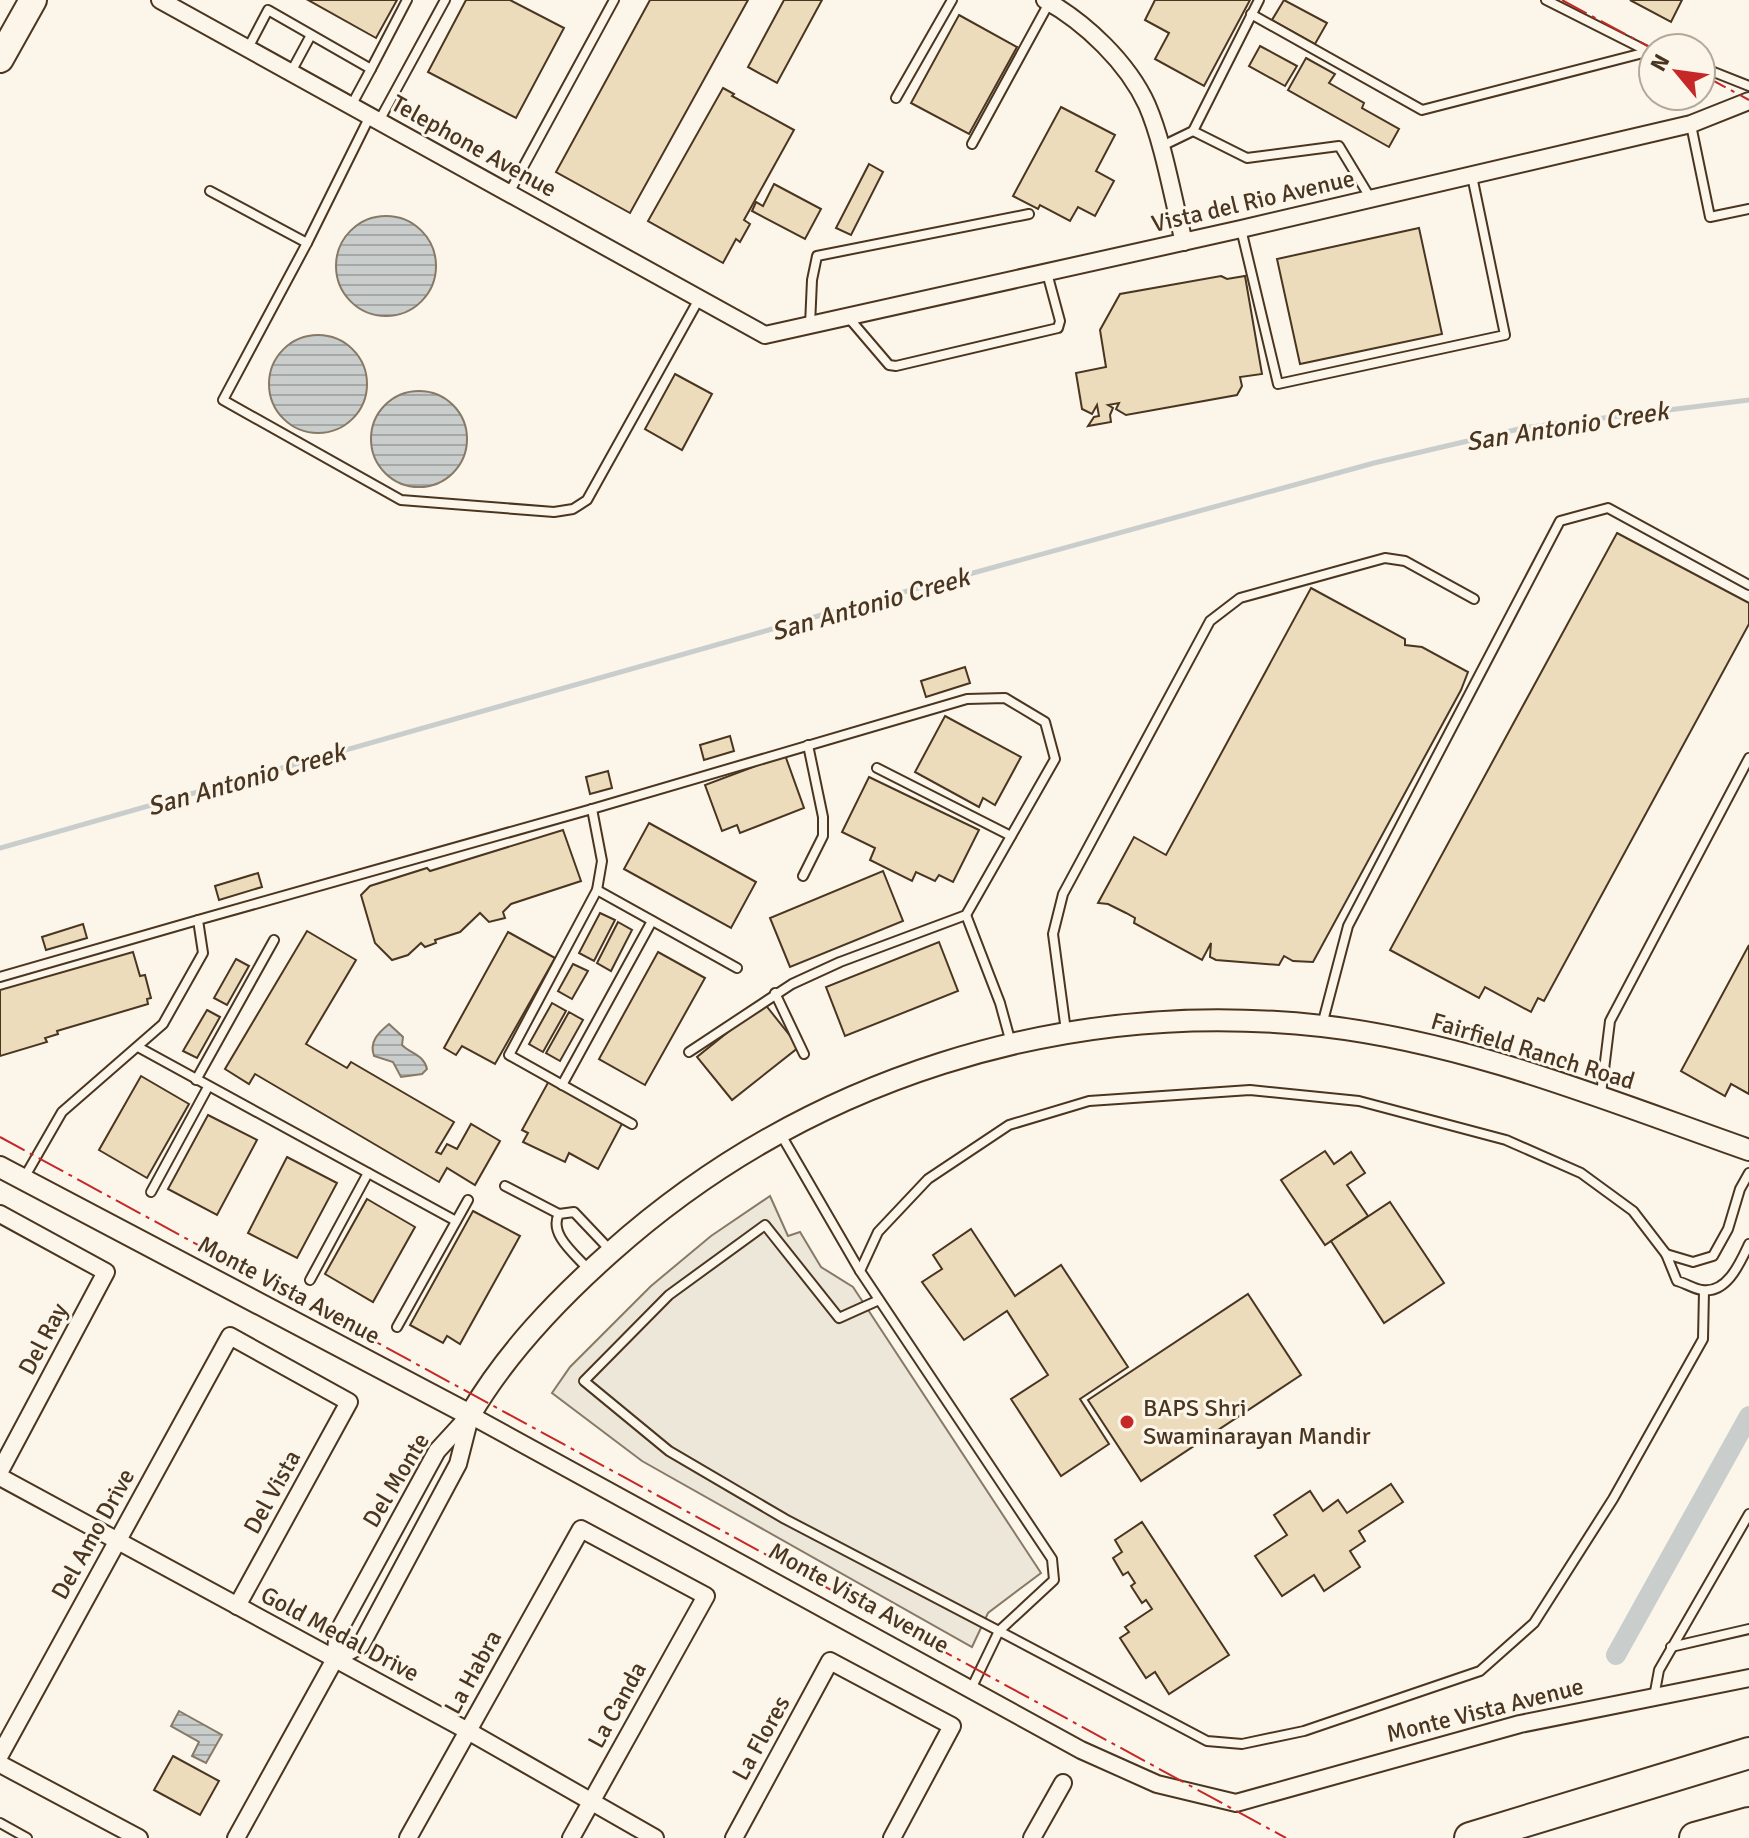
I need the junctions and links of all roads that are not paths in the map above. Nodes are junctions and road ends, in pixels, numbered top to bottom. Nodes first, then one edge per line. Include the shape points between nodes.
1 (33, 0) edge
2 (160, 0) edge
3 (273, 0) edge
4 (407, 0) edge
5 (445, 0) edge
6 (614, 0) edge
7 (952, 0) edge
8 (1259, 0) edge
9 (1546, 0) edge
10 (1048, 1) edge
11 (268, 10) junction
12 (1251, 14) junction
13 (311, 35) junction
14 (1637, 46) edge
15 (247, 49) junction
16 (1637, 56) edge
17 (0, 59) edge
18 (371, 69) junction
19 (291, 72) junction
20 (1717, 73) edge
21 (1749, 86) edge
22 (896, 98) dead end
23 (1749, 101) edge
24 (351, 106) junction
25 (374, 119) junction
26 (1691, 124) junction
27 (1193, 131) junction
28 (972, 144) dead end
29 (1160, 148) junction
30 (1471, 175) junction
31 (210, 191) dead end
32 (509, 193) junction
33 (1371, 199) junction
34 (1749, 209) edge
35 (1029, 214) dead end
36 (1241, 229) junction
37 (1184, 242) junction
38 (307, 243) junction
39 (1047, 273) junction
40 (699, 298) junction
41 (848, 317) junction
42 (810, 326) junction
43 (765, 335) joint
44 (1749, 585) edge
45 (1474, 599) dead end
46 (808, 745) junction
47 (1749, 758) edge
48 (877, 768) dead end
49 (592, 809) junction
50 (1011, 836) junction
51 (803, 876) dead end
52 (597, 890) junction
53 (966, 915) junction
54 (198, 920) junction
55 (652, 921) junction
56 (274, 940) dead end
57 (737, 968) dead end
58 (0, 977) edge
59 (775, 993) junction
60 (1322, 1026) junction
61 (1066, 1031) junction
62 (1011, 1043) junction
63 (138, 1047) junction
64 (689, 1052) dead end
65 (804, 1054) dead end
66 (196, 1080) junction
67 (562, 1085) junction
68 (208, 1087) junction
69 (1600, 1098) junction
70 (632, 1124) dead end
71 (779, 1131) junction
72 (1749, 1150) edge
73 (0, 1167) edge
74 (368, 1173) junction
75 (1749, 1173) edge
76 (23, 1179) junction
77 (505, 1186) dead end
78 (151, 1192) dead end
79 (468, 1200) dead end
80 (0, 1214) edge
81 (559, 1214) junction
82 (456, 1221) junction
83 (1749, 1244) edge
84 (612, 1251) junction
85 (1666, 1254) junction
86 (590, 1271) junction
87 (860, 1271) junction
88 (310, 1280) dead end
89 (1704, 1291) junction
90 (879, 1300) junction
91 (397, 1327) dead end
92 (349, 1402) joint
93 (470, 1415) junction
94 (0, 1471) edge
95 (0, 1477) edge
96 (1749, 1514) edge
97 (117, 1540) junction
98 (706, 1596) joint
99 (237, 1606) junction
100 (1749, 1629) edge
101 (999, 1631) junction
102 (1671, 1647) junction
103 (335, 1659) junction
104 (1749, 1678) edge
105 (971, 1689) junction
106 (1654, 1697) junction
107 (468, 1731) junction
108 (1749, 1753) edge
109 (0, 1755) edge
110 (0, 1764) edge
111 (1063, 1783) dead end
112 (590, 1803) junction
113 (0, 1823) edge
114 (1749, 1823) edge
115 (27, 1838) edge
116 (139, 1838) edge
117 (236, 1838) edge
118 (408, 1838) edge
119 (571, 1838) edge
120 (655, 1838) edge
121 (734, 1838) edge
122 (892, 1838) edge
123 (1032, 1838) edge
124 (1470, 1838) edge
125 (1695, 1838) edge

1 - 17 main road
2 - 15 street, Telephone Avenue
3 - 11 lane
4 - 18 lane
5 - 25 lane
6 - 32 lane
7 - 22 lane
8 - 12 lane
9 - 14 lane
10 - 28 lane
10 - 29 street via 1109,48 1147,104
11 - 13 lane
11 - 15 lane
12 - 16 lane via 1422,110
12 - 27 lane
13 - 18 lane
13 - 19 lane
15 - 19 street, Telephone Avenue
18 - 24 lane
19 - 24 street, Telephone Avenue
20 - 21 lane
23 - 26 street, Vista del Rio Avenue
24 - 25 street, Telephone Avenue
25 - 32 street, Telephone Avenue
25 - 38 lane
26 - 30 street, Vista del Rio Avenue
26 - 34 lane via 1710,217
27 - 29 lane
27 - 33 lane via 1247,158 1339,146
29 - 37 street
30 - 33 street, Vista del Rio Avenue
30 - 36 lane via 1505,335 1278,384
31 - 38 lane
32 - 40 street, Telephone Avenue
33 - 36 street, Vista del Rio Avenue
35 - 42 lane via 817,256
36 - 37 street, Vista del Rio Avenue
37 - 39 street, Vista del Rio Avenue
38 - 40 lane via 223,400 401,500 554,512 587,500
39 - 41 street, Vista del Rio Avenue
39 - 41 lane via 1058,328 896,366 889,365
40 - 43 street, Telephone Avenue
41 - 42 street, Vista del Rio Avenue
42 - 43 street, Vista del Rio Avenue
44 - 60 lane via 1608,508 1560,521 1348,926
45 - 61 lane via 1405,561 1385,558 1240,598 1210,621 1063,894 1053,934
46 - 49 lane
46 - 50 lane via 967,699 1005,698 1045,722 1055,759
46 - 51 lane via 823,836
47 - 69 lane via 1610,1021
48 - 50 lane
49 - 52 lane via 602,861
49 - 54 lane
50 - 53 lane
52 - 55 lane
52 - 67 lane via 509,1055
53 - 59 lane via 840,962
53 - 62 lane
54 - 58 lane
54 - 63 lane via 203,953 163,1024
55 - 57 lane
55 - 67 lane
56 - 66 lane
59 - 64 lane
59 - 65 lane
60 - 61 street, Fairfield Ranch Road via 1209,1020
60 - 69 street, Fairfield Ranch Road via 1459,1052
61 - 62 street, Fairfield Ranch Road
62 - 71 street, Fairfield Ranch Road via 860,1093
63 - 66 lane
63 - 76 lane via 62,1112
66 - 68 lane
67 - 70 lane
68 - 74 lane
68 - 78 lane
69 - 72 street, Fairfield Ranch Road
71 - 84 street, Fairfield Ranch Road via 694,1185
71 - 87 lane
73 - 76 street, Monte Vista Avenue
74 - 82 lane
74 - 88 lane
75 - 85 lane via 1713,1256 1693,1262
76 - 93 street, Monte Vista Avenue
77 - 81 lane
79 - 82 lane
80 - 94 street, Del Ray via 106,1272
81 - 84 lane via 574,1212
81 - 86 lane via 556,1232
82 - 91 lane
83 - 89 lane via 1725,1284
84 - 86 street, Fairfield Ranch Road
85 - 87 lane via 1633,1211 1581,1173 1506,1140 1359,1101 1250,1090 1089,1101 1009,1125 928,1179 878,1232
85 - 89 lane via 1677,1281
86 - 93 street, Fairfield Ranch Road via 502,1366
87 - 90 lane
89 - 101 lane via 1703,1339 1613,1499 1534,1623 1480,1671 1304,1731 1242,1744 1207,1741
90 - 101 lane via 1052,1559 1054,1580
90 - 101 lane via 839,1318 765,1225 669,1295 584,1381 669,1451 785,1519
92 - 97 street, Del Amo Drive via 230,1336
92 - 99 street, Del Vista
93 - 103 street, Del Monte via 437,1451 338,1632
93 - 103 street, Del Monte via 458,1464 361,1645
93 - 105 street, Monte Vista Avenue
95 - 97 street, Gold Medal Drive
96 - 102 lane
97 - 99 street, Gold Medal Drive
97 - 109 street, Del Amo Drive
98 - 107 street, La Habra via 581,1529
98 - 112 street, La Canda
99 - 103 street, Gold Medal Drive
100 - 102 lane
101 - 105 lane
102 - 106 lane
103 - 107 street, Gold Medal Drive
103 - 117 street, Del Monte
104 - 106 street, Monte Vista Avenue
105 - 106 street, Monte Vista Avenue via 1081,1750 1157,1784 1236,1803 1520,1724
107 - 112 street, Gold Medal Drive
107 - 118 street, La Habra
108 - 124 highway
110 - 116 street
111 - 123 street
112 - 119 street, La Canda
112 - 120 street, Gold Medal Drive
113 - 115 lane
114 - 125 highway
121 - 122 street, La Flores via 830,1661 952,1726

